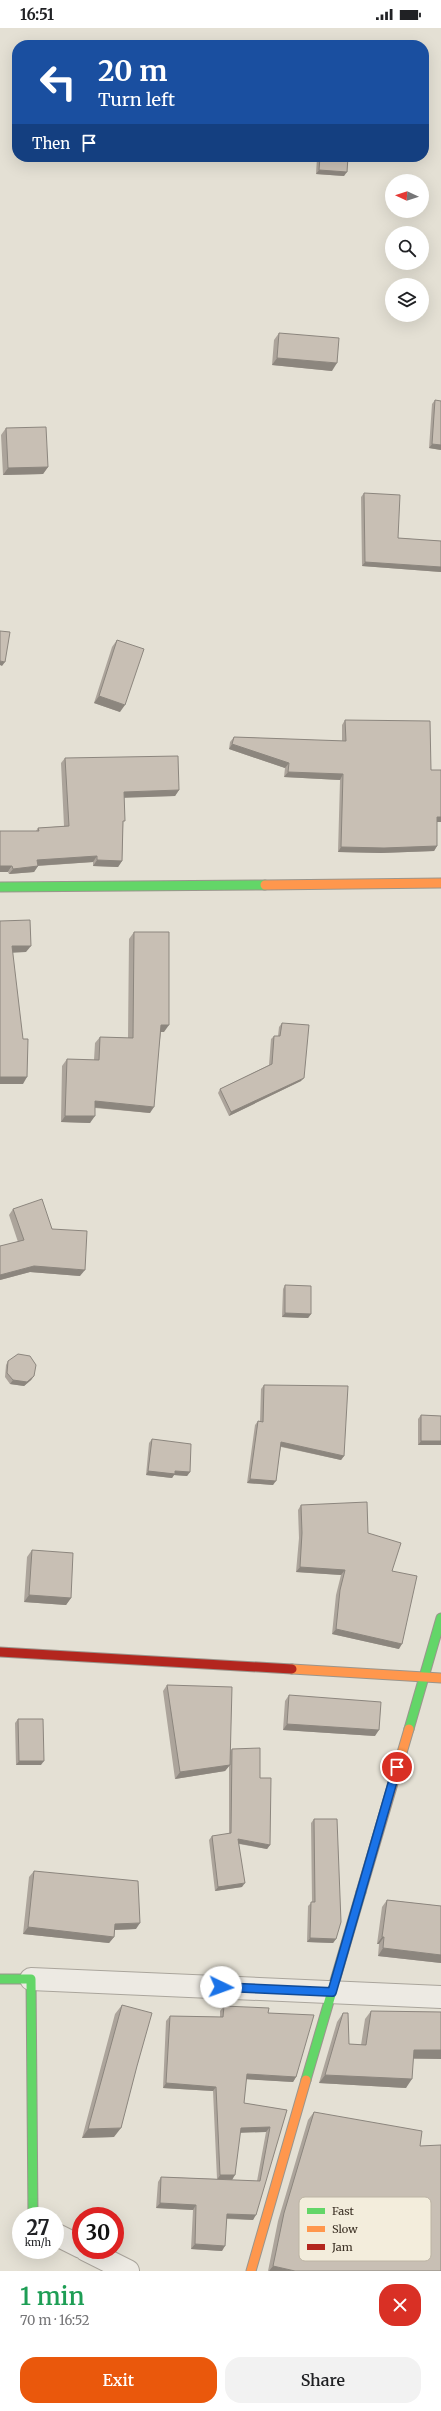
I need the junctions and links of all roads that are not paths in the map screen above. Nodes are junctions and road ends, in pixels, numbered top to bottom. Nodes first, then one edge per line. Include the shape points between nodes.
1 (441, 883) edge
2 (0, 887) edge
3 (441, 1618) edge
4 (0, 1652) edge
5 (423, 1677) junction
6 (441, 1678) edge
7 (0, 1979) edge
8 (31, 1979) junction
9 (332, 1992) junction
10 (441, 1997) edge
11 (33, 2207) edge
12 (104, 2259) edge
13 (128, 2271) edge
14 (251, 2271) edge

1 - 2 street
3 - 5 street
4 - 5 street
5 - 6 street
5 - 9 street
7 - 8 street
8 - 9 street
8 - 11 street
9 - 10 street
9 - 14 street
12 - 13 street

